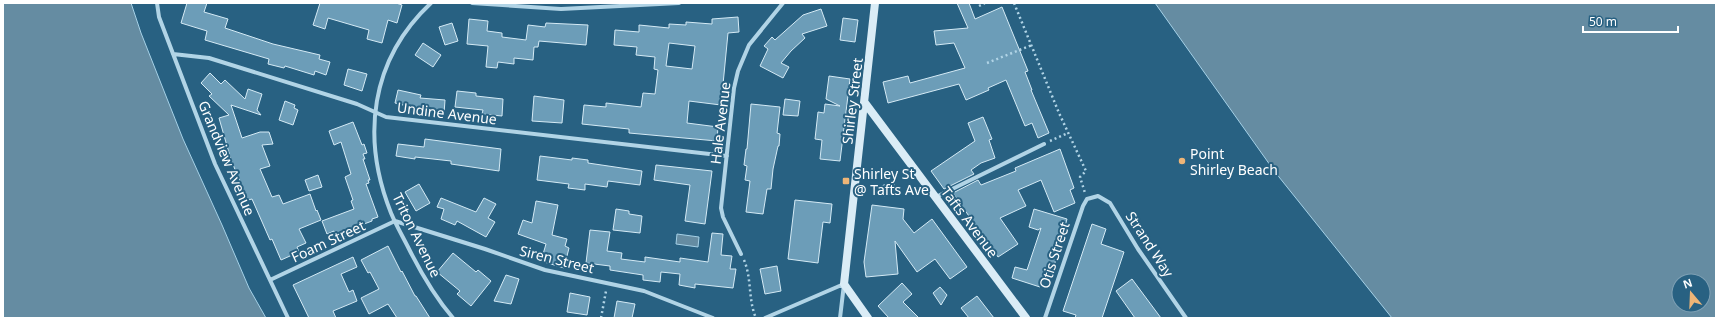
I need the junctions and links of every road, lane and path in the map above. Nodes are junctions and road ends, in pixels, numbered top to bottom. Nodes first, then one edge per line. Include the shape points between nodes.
1 (157, 3) edge
2 (430, 3) edge
3 (472, 3) edge
4 (679, 3) edge
5 (783, 3) edge
6 (875, 3) edge
7 (985, 3) edge
8 (1014, 3) edge
9 (979, 6) dead end
10 (1032, 45) junction
11 (173, 54) junction
12 (987, 63) dead end
13 (865, 103) junction
14 (374, 112) junction
15 (1068, 133) junction
16 (1044, 144) joint
17 (727, 156) junction
18 (935, 197) junction
19 (1088, 200) junction
20 (395, 221) junction
21 (741, 254) joint
22 (270, 280) junction
23 (844, 284) junction
24 (606, 290) dead end
25 (288, 318) edge
26 (453, 318) edge
27 (601, 318) edge
28 (713, 318) edge
29 (756, 318) edge
30 (765, 318) edge
31 (840, 318) edge
32 (868, 318) edge
33 (1026, 318) edge
34 (1045, 318) edge
35 (1186, 318) edge

1 - 11 street, Grandview Avenue via 159,17
2 - 14 street, Triton Avenue via 410,24 391,54 380,84
3 - 4 street via 561,9
5 - 17 street, Hale Avenue via 754,38 741,62 734,88
6 - 13 main road, Shirley Street
7 - 9 path
8 - 10 path
10 - 12 path
10 - 15 path
11 - 14 street, Undine Avenue via 209,58 357,104
11 - 22 street, Grandview Avenue via 215,164
13 - 18 main road, Tafts Avenue
13 - 23 main road, Shirley Street
14 - 17 street, Undine Avenue via 394,118
14 - 20 street, Triton Avenue via 378,170
15 - 16 path
15 - 19 path via 1086,171 1080,177
16 - 18 street
17 - 21 street, Hale Avenue via 721,212
18 - 33 main road, Tafts Avenue
19 - 34 street, Otis Street via 1078,219
19 - 35 street, Strand Way via 1098,196 1110,203 1138,249
20 - 22 street, Foam Street
20 - 26 street, Triton Avenue via 426,281
20 - 28 street, Siren Street via 545,270 640,290
21 - 29 path via 748,273
22 - 25 street, Grandview Avenue
23 - 30 street
23 - 31 street
23 - 32 main road
24 - 27 path

